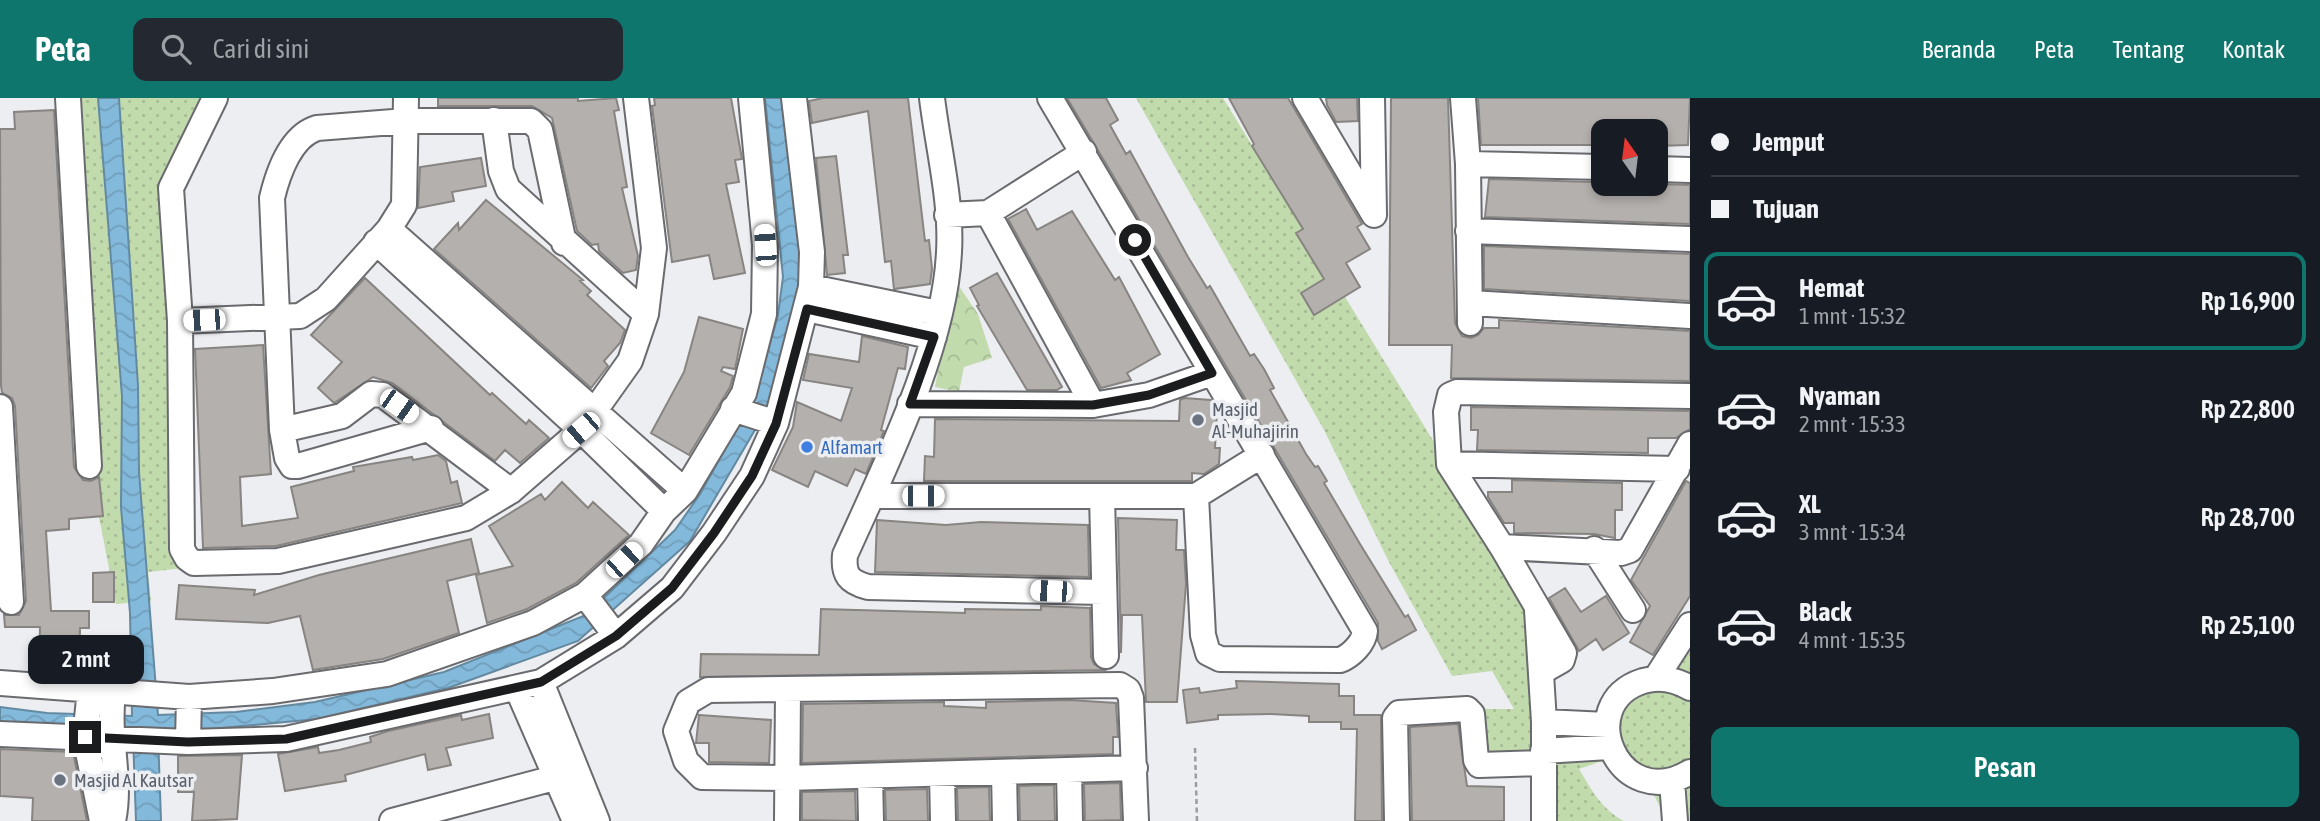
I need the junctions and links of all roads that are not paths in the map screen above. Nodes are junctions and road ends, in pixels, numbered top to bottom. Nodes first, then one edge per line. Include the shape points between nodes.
1 (68, 98) edge
2 (215, 98) edge
3 (636, 98) edge
4 (751, 98) edge
5 (794, 98) edge
6 (932, 98) edge
7 (1050, 98) edge
8 (1305, 98) edge
9 (1372, 98) edge
10 (1463, 98) edge
11 (406, 110) edge
12 (494, 120) junction
13 (1084, 152) junction
14 (1468, 164) junction
15 (1591, 167) edge
16 (1668, 169) edge
17 (1690, 170) edge
18 (988, 213) junction
19 (947, 215) junction
20 (1468, 231) junction
21 (382, 235) junction
22 (1690, 239) edge
23 (564, 243) junction
24 (809, 298) junction
25 (646, 314) junction
26 (1690, 316) edge
27 (277, 317) junction
28 (180, 321) junction
29 (936, 325) junction
30 (1212, 373) junction
31 (1690, 396) edge
32 (910, 404) junction
33 (1093, 405) junction
34 (0, 407) edge
35 (733, 409) junction
36 (587, 421) junction
37 (776, 424) junction
38 (431, 428) junction
39 (282, 430) junction
40 (1690, 444) edge
41 (1262, 455) junction
42 (1449, 464) junction
43 (89, 466) dead end
44 (1677, 469) junction
45 (511, 491) junction
46 (685, 491) junction
47 (872, 496) junction
48 (1102, 496) junction
49 (1196, 496) junction
50 (664, 511) junction
51 (1502, 547) junction
52 (1594, 550) junction
53 (1104, 592) junction
54 (13, 602) edge
55 (1633, 610) dead end
56 (600, 614) junction
57 (1690, 625) edge
58 (1106, 656) dead end
59 (1656, 678) junction
60 (541, 682) junction
61 (0, 683) edge
62 (517, 688) junction
63 (1690, 688) edge
64 (788, 690) junction
65 (189, 697) junction
66 (108, 715) junction
67 (1544, 722) junction
68 (0, 734) edge
69 (85, 734) junction
70 (1608, 736) junction
71 (189, 738) junction
72 (1543, 757) junction
73 (1135, 768) junction
74 (1069, 771) junction
75 (1004, 773) junction
76 (942, 774) junction
77 (566, 775) junction
78 (870, 776) junction
79 (1681, 777) edge
80 (788, 778) junction
81 (458, 813) edge
82 (103, 821) edge
83 (113, 821) edge
84 (392, 821) edge
85 (575, 821) edge
86 (597, 821) edge
87 (787, 821) edge
88 (872, 821) edge
89 (943, 821) edge
90 (1005, 821) edge
91 (1070, 821) edge
92 (1136, 821) edge
93 (1397, 821) edge
94 (1544, 821) edge
95 (1675, 821) edge

1 - 43 street
2 - 28 street via 172,188
3 - 25 street via 654,248
4 - 35 street via 765,245 764,313 744,393
5 - 24 street via 812,252
6 - 19 street
7 - 13 street
8 - 9 street via 1374,215
10 - 14 street
11 - 12 street
11 - 21 street via 406,199
11 - 27 street via 317,128 299,139 280,172 272,198
12 - 23 street via 508,190
12 - 23 street via 531,121 540,131
13 - 18 street
13 - 30 street
14 - 15 street
14 - 20 street
16 - 17 street
18 - 19 street
18 - 33 street
19 - 29 street via 949,252
20 - 22 street
20 - 26 street via 1470,313
21 - 27 street via 326,299 308,313
21 - 36 street
23 - 25 street
24 - 29 street
24 - 37 street
25 - 36 street via 631,361
27 - 28 street
27 - 39 street
28 - 45 street via 182,549 194,563 292,558 466,518
29 - 32 street
30 - 33 street via 1149,395
30 - 41 street
31 - 42 street via 1453,393 1447,400
32 - 33 street
32 - 47 street
34 - 54 street
35 - 37 street
35 - 46 street
36 - 45 street
36 - 46 street
36 - 50 street
37 - 56 street via 752,476 672,588
38 - 39 street via 375,394 342,416
38 - 39 street via 298,466 287,458
38 - 45 street
40 - 44 street
41 - 49 street
41 - 49 street via 1365,631 1365,638 1347,658 1220,659 1208,653 1203,635
42 - 44 street
42 - 51 street
44 - 52 street via 1630,550
46 - 50 street
47 - 48 street
47 - 53 street via 845,555 845,573 852,583
48 - 49 street
48 - 53 street
50 - 56 street
51 - 52 street
51 - 67 street via 1537,610
52 - 55 street
53 - 58 street
56 - 60 street
56 - 65 street via 533,623 387,674 273,691
57 - 59 street
59 - 63 street
59 - 70 street via 1637,683 1613,705
60 - 62 street
60 - 77 street
61 - 66 street
62 - 71 street via 286,739
62 - 77 street
64 - 73 street via 1120,685 1131,698
64 - 80 street
64 - 80 street via 704,691 688,702 676,731 686,761 697,775
65 - 66 street via 156,694
65 - 71 street
66 - 69 street
66 - 71 street via 158,741
66 - 83 street via 116,787
67 - 70 street
67 - 72 street
68 - 69 street
69 - 82 street
70 - 72 street
70 - 79 street via 1630,773 1646,781
72 - 93 street via 1479,765 1472,714 1467,709 1399,713 1395,718
72 - 94 street
73 - 74 street
73 - 92 street
74 - 75 street
74 - 91 street
75 - 76 street
75 - 90 street
76 - 78 street
76 - 89 street
77 - 81 street
77 - 85 street
77 - 86 street
78 - 80 street
78 - 88 street
79 - 95 street
80 - 87 street
81 - 84 street

